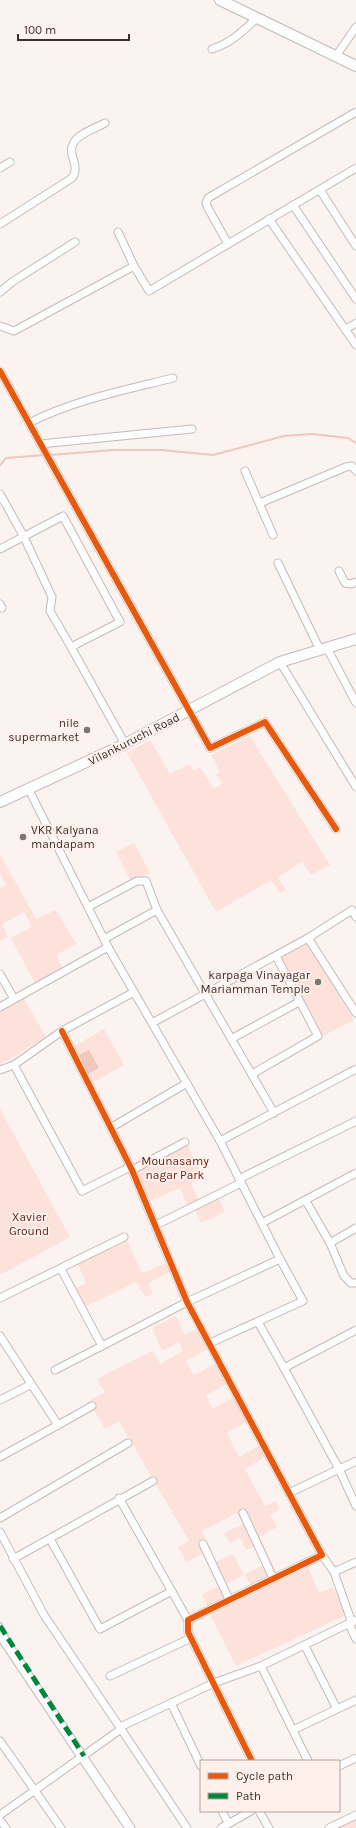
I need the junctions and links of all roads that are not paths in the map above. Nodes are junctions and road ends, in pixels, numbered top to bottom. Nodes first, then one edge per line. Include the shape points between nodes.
1 (220, 0) edge
2 (257, 18) junction
3 (356, 27) edge
4 (212, 48) dead end
5 (336, 56) junction
6 (356, 66) edge
7 (356, 112) edge
8 (105, 123) dead end
9 (10, 162) dead end
10 (0, 168) edge
11 (356, 168) edge
12 (320, 190) junction
13 (293, 205) junction
14 (269, 219) junction
15 (0, 224) edge
16 (118, 232) dead end
17 (74, 242) dead end
18 (228, 244) junction
19 (356, 246) edge
20 (134, 266) junction
21 (0, 292) edge
22 (356, 299) edge
23 (356, 323) edge
24 (0, 326) edge
25 (346, 329) junction
26 (356, 345) edge
27 (0, 371) edge
28 (174, 378) dead end
29 (29, 423) junction
30 (192, 429) dead end
31 (40, 444) junction
32 (356, 470) edge
33 (245, 471) dead end
34 (0, 494) edge
35 (260, 503) junction
36 (273, 535) dead end
37 (24, 536) junction
38 (0, 549) edge
39 (278, 563) dead end
40 (340, 571) dead end
41 (356, 582) edge
42 (356, 639) edge
43 (72, 647) junction
44 (324, 649) junction
45 (280, 662) junction
46 (356, 703) edge
47 (188, 711) junction
48 (125, 744) junction
49 (356, 787) edge
50 (29, 790) junction
51 (1, 799) edge
52 (336, 829) dead end
53 (88, 907) junction
54 (157, 910) junction
55 (356, 917) edge
56 (308, 938) junction
57 (104, 939) junction
58 (108, 947) junction
59 (276, 956) junction
60 (0, 974) edge
61 (134, 992) junction
62 (206, 994) junction
63 (14, 999) junction
64 (299, 1002) junction
65 (0, 1007) edge
66 (356, 1013) edge
67 (152, 1023) junction
68 (62, 1031) junction
69 (231, 1039) junction
70 (14, 1065) junction
71 (356, 1069) edge
72 (0, 1070) edge
73 (252, 1074) junction
74 (187, 1083) junction
75 (274, 1113) junction
76 (356, 1121) edge
77 (112, 1127) junction
78 (220, 1141) junction
79 (185, 1142) dead end
80 (131, 1169) junction
81 (356, 1173) edge
82 (240, 1181) junction
83 (306, 1201) junction
84 (262, 1223) junction
85 (156, 1225) junction
86 (356, 1228) edge
87 (124, 1237) dead end
88 (330, 1243) junction
89 (280, 1259) junction
90 (61, 1268) junction
91 (356, 1283) edge
92 (0, 1298) edge
93 (187, 1302) junction
94 (258, 1322) junction
95 (356, 1330) edge
96 (0, 1336) edge
97 (210, 1343) junction
98 (102, 1346) junction
99 (7, 1347) junction
100 (0, 1351) edge
101 (284, 1368) junction
102 (55, 1370) dead end
103 (30, 1385) junction
104 (0, 1400) edge
105 (92, 1406) dead end
106 (58, 1425) junction
107 (128, 1443) dead end
108 (0, 1457) edge
109 (356, 1460) edge
110 (338, 1469) junction
111 (153, 1481) dead end
112 (289, 1493) junction
113 (120, 1498) junction
114 (356, 1506) edge
115 (243, 1513) dead end
116 (0, 1518) edge
117 (0, 1532) edge
118 (50, 1539) junction
119 (203, 1544) dead end
120 (322, 1555) junction
121 (13, 1558) junction
122 (356, 1562) edge
123 (334, 1572) junction
124 (273, 1578) junction
125 (172, 1591) junction
126 (229, 1599) junction
127 (188, 1620) junction
128 (352, 1622) edge
129 (0, 1626) edge
130 (191, 1638) junction
131 (1, 1639) edge
132 (356, 1639) edge
133 (305, 1646) junction
134 (261, 1666) junction
135 (110, 1676) dead end
136 (214, 1683) junction
137 (356, 1700) edge
138 (171, 1703) junction
139 (336, 1709) junction
140 (120, 1728) junction
141 (293, 1730) junction
142 (0, 1741) edge
143 (83, 1757) junction
144 (356, 1758) edge
145 (252, 1760) edge
146 (308, 1760) edge
147 (200, 1764) edge
148 (340, 1766) edge
149 (35, 1791) junction
150 (222, 1812) edge
151 (249, 1812) edge
152 (260, 1812) edge
153 (0, 1815) edge
154 (356, 1815) edge
155 (0, 1820) edge
156 (228, 1823) junction
157 (6, 1828) edge
158 (61, 1828) edge
159 (130, 1828) edge
160 (187, 1828) edge
161 (221, 1828) edge
162 (269, 1828) edge
163 (329, 1828) edge

1 - 2 main road
2 - 4 street via 236,38
2 - 5 main road
3 - 5 street
5 - 6 main road
7 - 18 street via 208,198 208,208
8 - 15 street via 78,138 73,144 76,170 72,178
9 - 10 street
11 - 12 street
12 - 13 street
12 - 19 street
13 - 14 street
13 - 22 street
14 - 18 street
14 - 25 street
16 - 20 street
17 - 21 street
18 - 20 street via 149,290
20 - 24 street via 14,331
23 - 25 street
25 - 26 street
27 - 29 street
28 - 29 street via 69,406
29 - 31 street
30 - 31 street
31 - 47 street
32 - 35 street via 352,466 346,467
33 - 35 street
34 - 37 street
35 - 36 street
37 - 38 street
37 - 43 street via 52,597 50,611
37 - 43 street via 63,516 120,622
39 - 44 street
40 - 41 street via 346,584
42 - 44 main road, Vilankuruchi Road
43 - 48 street
44 - 45 main road, Vilankuruchi Road
44 - 46 street
45 - 47 main road, Vilankuruchi Road
45 - 49 street
47 - 48 main road, Vilankuruchi Road
47 - 52 street via 210,748 265,722
48 - 50 main road, Vilankuruchi Road
50 - 51 main road, Vilankuruchi Road
50 - 53 street
53 - 54 street via 137,881 146,881
53 - 57 street
54 - 57 street
54 - 62 street
55 - 56 street via 352,910
56 - 59 street
56 - 66 street
57 - 58 street
58 - 61 street
58 - 63 street
59 - 62 street
59 - 64 street
60 - 63 street
61 - 67 street
61 - 68 street
62 - 67 street
62 - 69 street
63 - 65 street
64 - 69 street
64 - 73 street via 318,1036
67 - 74 street
68 - 70 street
68 - 77 street
69 - 73 street
70 - 72 street
70 - 80 street via 82,1191
71 - 75 street
73 - 75 street
74 - 77 street
74 - 78 street
75 - 78 street
76 - 82 street
77 - 80 street
78 - 82 street
79 - 80 street
80 - 85 street
81 - 83 street
82 - 84 street
82 - 85 street
83 - 84 street
83 - 88 street
84 - 89 street
85 - 93 street
86 - 88 street
87 - 90 street
88 - 91 street via 344,1276 351,1283
89 - 93 street
89 - 94 street via 303,1301
90 - 92 street
90 - 98 street
93 - 97 street
93 - 98 street
94 - 97 street
94 - 101 street
95 - 101 street
96 - 99 street
97 - 112 street
98 - 102 street
99 - 100 street
99 - 103 street
101 - 110 street
103 - 104 street
103 - 106 street
105 - 106 street
106 - 108 street
107 - 116 street
109 - 110 street
110 - 112 street
110 - 114 street
111 - 113 street
112 - 120 street
113 - 118 street
113 - 125 street
115 - 124 street
117 - 121 street
118 - 121 street
118 - 125 street via 100,1629
119 - 126 street
120 - 123 street
120 - 124 street
121 - 140 street via 44,1615
122 - 123 street
123 - 128 street
124 - 126 street
125 - 127 street
126 - 127 street
127 - 130 street
128 - 132 street
128 - 133 street
129 - 143 street
130 - 135 street
130 - 136 street
131 - 143 street
133 - 134 street
133 - 139 street
134 - 136 street
134 - 141 street
136 - 138 street
136 - 145 street
137 - 139 street
138 - 140 street
138 - 147 street
139 - 141 street
140 - 143 street
140 - 160 street
141 - 146 street
142 - 149 street
143 - 149 street
143 - 159 street
144 - 148 street
149 - 153 street
149 - 158 street
150 - 156 street
151 - 156 street
152 - 162 street
154 - 163 street
155 - 157 street
156 - 161 street

